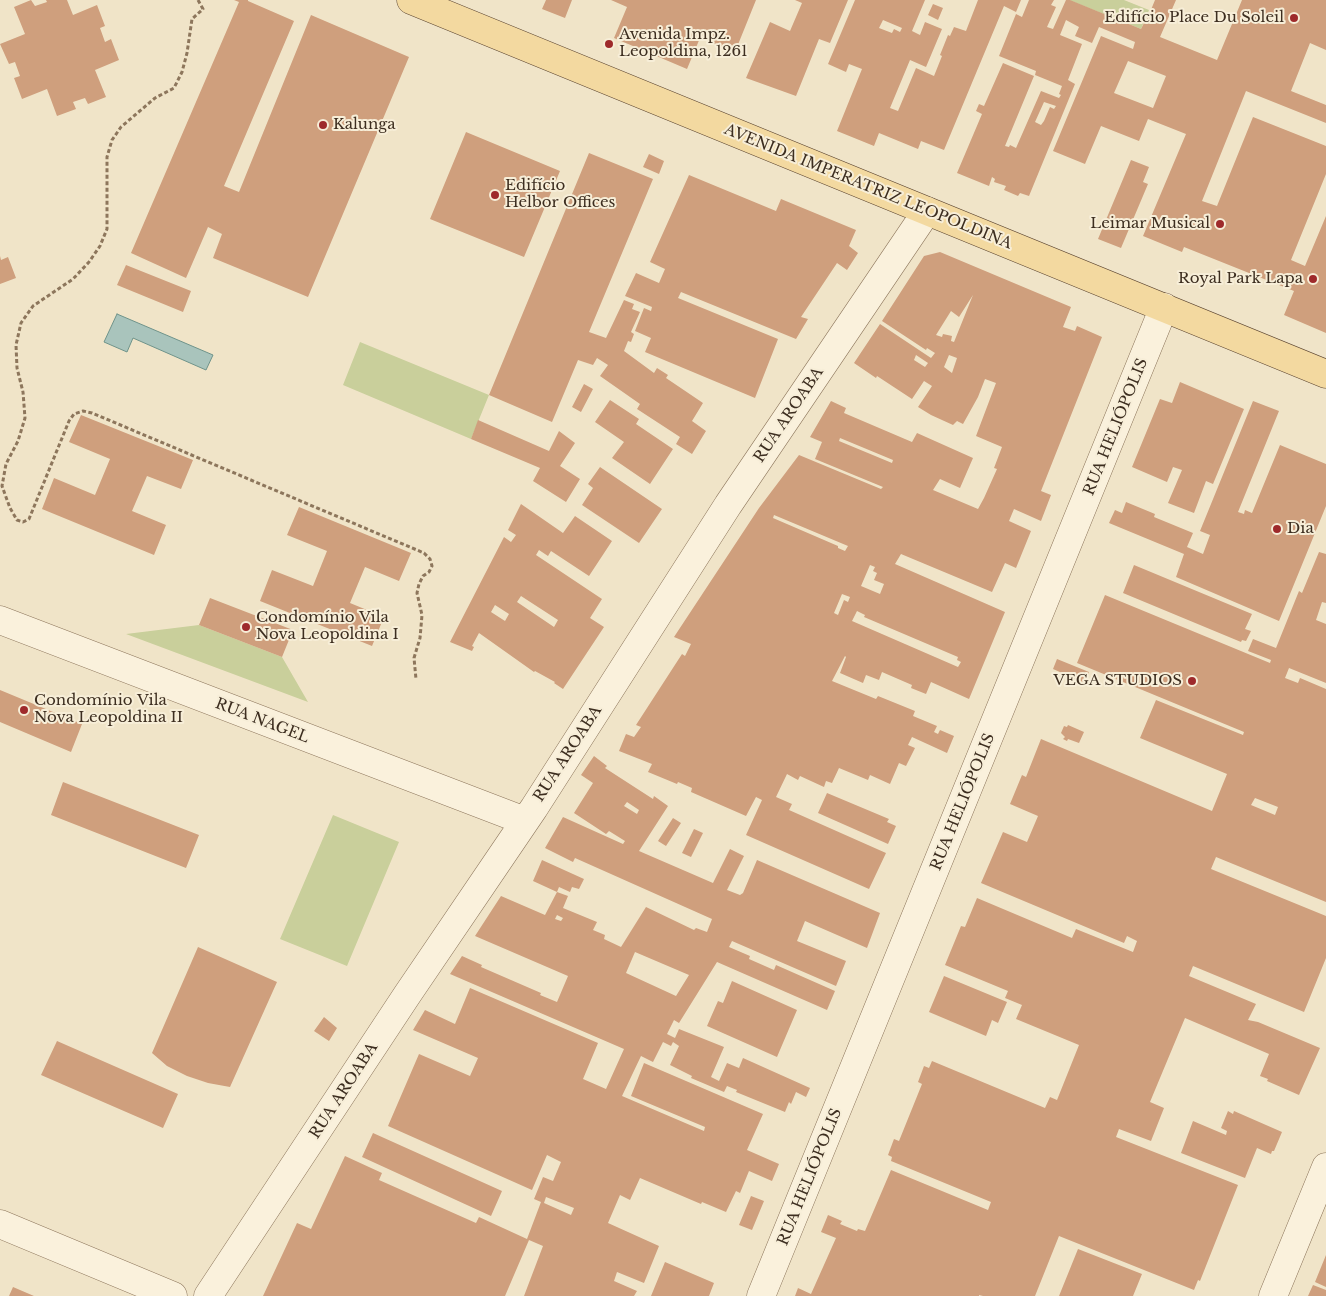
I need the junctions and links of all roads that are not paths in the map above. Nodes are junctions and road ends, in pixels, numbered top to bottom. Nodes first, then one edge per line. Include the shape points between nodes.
1 (411, 0) edge
2 (927, 212) junction
3 (1164, 307) junction
4 (1326, 374) edge
5 (0, 620) edge
6 (525, 822) junction
7 (1326, 1167) edge
8 (0, 1224) edge
9 (173, 1296) edge
10 (208, 1296) edge
11 (761, 1296) edge
12 (1273, 1296) edge

1 - 2 main road, AVENIDA IMPERATRIZ LEOPOLDINA
2 - 3 main road, AVENIDA IMPERATRIZ LEOPOLDINA
2 - 6 street, RUA AROABA via 728,505
3 - 4 main road, AVENIDA IMPERATRIZ LEOPOLDINA
3 - 11 street, RUA HELIÓPOLIS
5 - 6 street, RUA NAGEL
6 - 10 street, RUA AROABA
7 - 12 street
8 - 9 street

